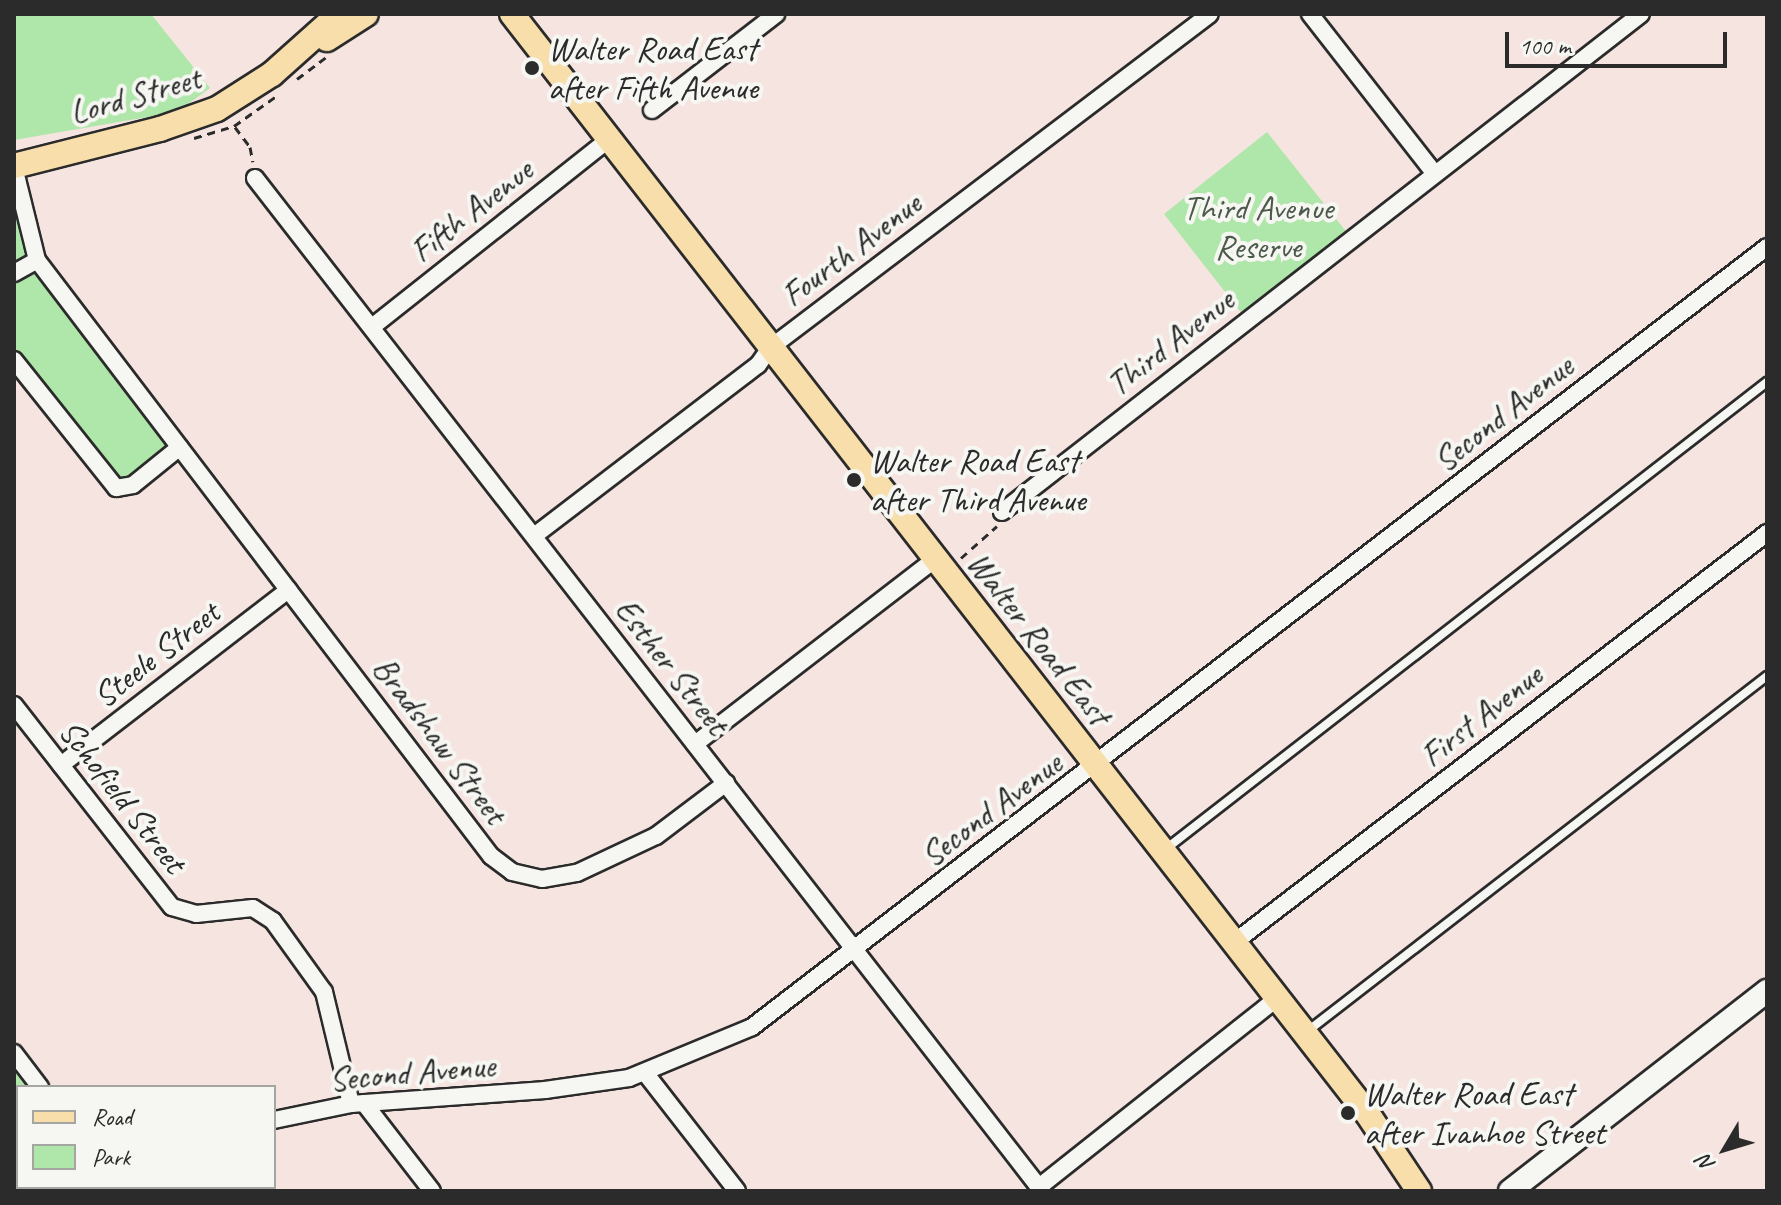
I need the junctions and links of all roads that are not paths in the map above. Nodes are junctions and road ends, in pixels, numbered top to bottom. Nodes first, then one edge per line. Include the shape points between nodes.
1 (339, 14) edge
2 (366, 14) edge
3 (512, 14) edge
4 (776, 14) edge
5 (1210, 14) edge
6 (1310, 14) edge
7 (1641, 14) edge
8 (306, 48) junction
9 (652, 110) dead end
10 (608, 140) junction
11 (14, 166) edge
12 (1435, 174) junction
13 (255, 178) road end
14 (1767, 247) edge
15 (37, 260) junction
16 (14, 273) edge
17 (372, 327) junction
18 (770, 348) junction
19 (14, 360) edge
20 (1767, 382) edge
21 (180, 447) junction
22 (1002, 512) road end
23 (1767, 533) edge
24 (534, 536) junction
25 (935, 559) junction
26 (288, 590) junction
27 (1767, 676) edge
28 (14, 705) edge
29 (695, 744) junction
30 (61, 765) junction
31 (1096, 766) junction
32 (726, 783) junction
33 (1163, 851) junction
34 (1232, 944) junction
35 (855, 951) junction
36 (1767, 991) edge
37 (1276, 999) junction
38 (1305, 1033) junction
39 (14, 1053) edge
40 (646, 1074) junction
41 (38, 1085) edge
42 (358, 1104) junction
43 (1367, 1113) junction
44 (276, 1120) edge
45 (1040, 1189) edge
46 (432, 1191) edge
47 (737, 1191) edge
48 (1419, 1191) edge
49 (1437, 1191) edge
50 (1510, 1191) edge

1 - 8 main road, Lord Street
2 - 8 main road, Lord Street
3 - 10 main road, Walter Road East
4 - 9 street
5 - 18 street, Fourth Avenue
6 - 12 street
7 - 12 street, Third Avenue
8 - 11 main road, Lord Street via 217,109
10 - 17 street, Fifth Avenue
10 - 18 main road, Walter Road East
11 - 15 street, Bradshaw Street
12 - 22 street, Third Avenue
13 - 17 street, Esther Street
14 - 31 street, Second Avenue
15 - 16 street
15 - 21 street, Bradshaw Street
17 - 24 street, Esther Street
18 - 24 street, Fourth Avenue via 758,365
18 - 25 main road, Walter Road East
19 - 21 street via 116,488 133,485
20 - 33 lane
21 - 26 street, Bradshaw Street
23 - 34 street, First Avenue
24 - 29 street, Esther Street
25 - 29 street
25 - 31 main road, Walter Road East
26 - 30 street, Steele Street
26 - 32 street, Bradshaw Street via 491,856 512,872 542,879 611,861 656,836
27 - 38 lane
28 - 30 street, Schofield Street
29 - 32 street, Esther Street
30 - 42 street, Schofield Street via 172,907 196,914 253,908 273,921 324,992
31 - 33 main road, Walter Road East
31 - 35 street, Second Avenue
32 - 35 street, Esther Street
33 - 34 main road, Walter Road East
34 - 37 main road, Walter Road East
35 - 40 street, Second Avenue via 752,1027
35 - 45 street, Esther Street
36 - 50 street
37 - 38 main road, Walter Road East
37 - 45 street
38 - 43 main road, Walter Road East
39 - 41 street
40 - 42 street, Second Avenue via 545,1090
40 - 47 street
42 - 44 street, Second Avenue
42 - 46 street
43 - 48 main road, Walter Road East
43 - 49 main road, Walter Road East via 1400,1143

